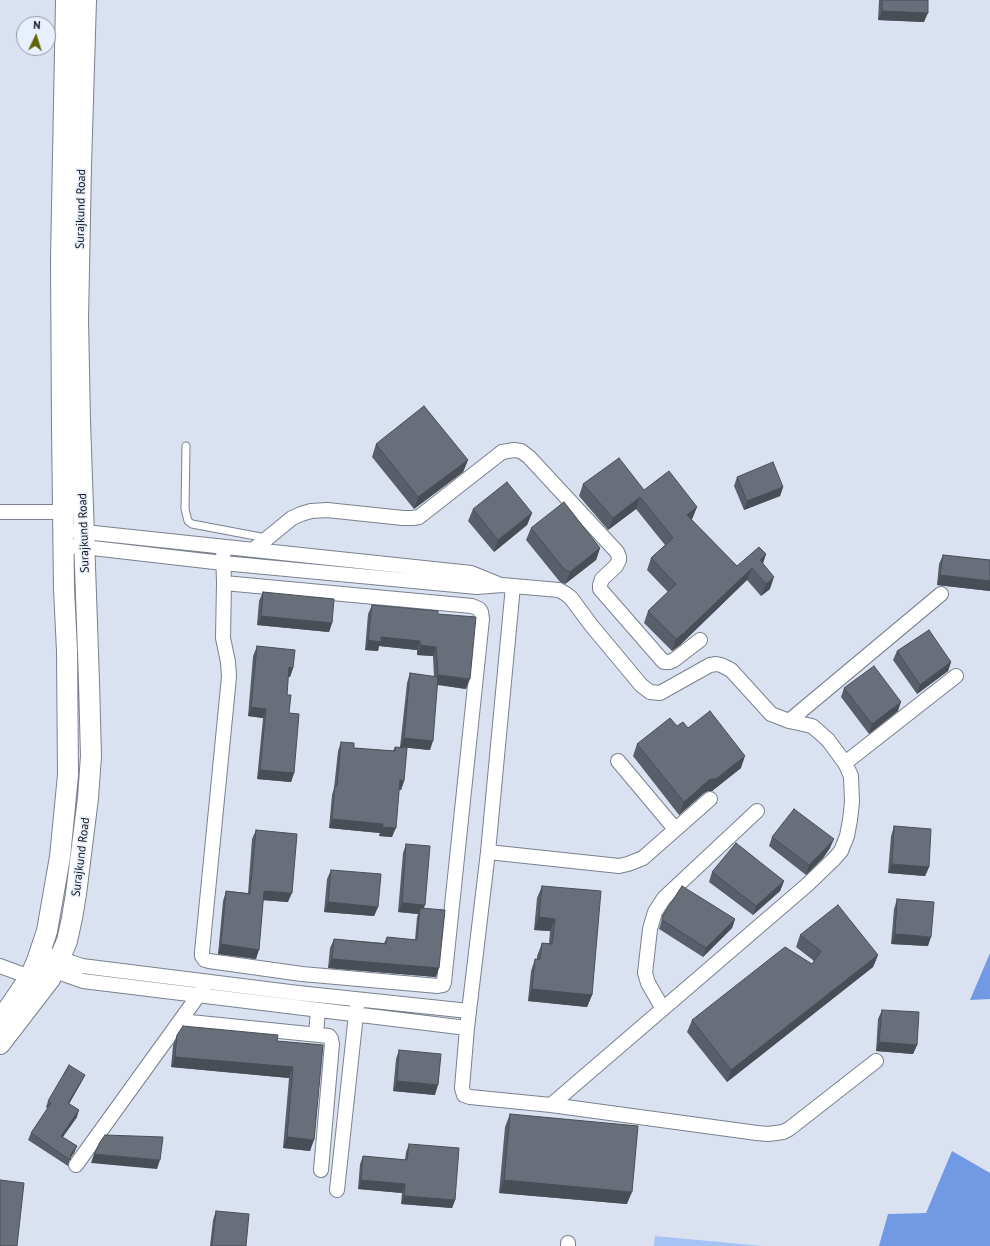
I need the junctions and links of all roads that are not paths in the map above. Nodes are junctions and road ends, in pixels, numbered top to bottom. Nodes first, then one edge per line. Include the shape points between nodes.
1 (66, 0) edge
2 (86, 0) edge
3 (186, 446) dead end
4 (0, 512) edge
5 (64, 529) junction
6 (267, 538) junction
7 (84, 539) junction
8 (223, 547) junction
9 (253, 550) junction
10 (223, 563) junction
11 (224, 583) junction
12 (508, 586) junction
13 (941, 594) dead end
14 (700, 640) dead end
15 (956, 676) dead end
16 (789, 721) junction
17 (618, 761) dead end
18 (845, 763) junction
19 (710, 799) dead end
20 (757, 811) dead end
21 (675, 830) junction
22 (488, 852) junction
23 (35, 964) junction
24 (57, 965) junction
25 (0, 966) edge
26 (302, 974) junction
27 (207, 982) junction
28 (298, 993) junction
29 (200, 994) junction
30 (357, 1000) junction
31 (663, 1009) junction
32 (318, 1010) junction
33 (469, 1011) junction
34 (356, 1014) junction
35 (0, 1021) edge
36 (180, 1021) junction
37 (467, 1028) junction
38 (316, 1034) junction
39 (0, 1044) edge
40 (876, 1060) dead end
41 (551, 1105) junction
42 (76, 1165) dead end
43 (321, 1170) dead end
44 (336, 1190) dead end

1 - 5 main road, Surajkund Road via 61,260
2 - 7 main road, Surajkund Road via 78,319
3 - 6 lane via 185,509 188,521 192,524
4 - 5 street
5 - 7 street
5 - 23 main road, Surajkund Road via 68,775 60,857 46,931
6 - 9 street
6 - 14 street via 292,518 311,511 327,510 403,518 419,516 502,452 521,451 530,457 617,552 619,560 600,582 600,589 661,659 664,662 674,660
7 - 8 street
7 - 10 street
7 - 24 main road, Surajkund Road via 88,629 88,798 72,918 67,941
8 - 9 street
8 - 10 street
9 - 12 street via 471,573
10 - 11 street
10 - 12 street via 477,588
11 - 26 street via 223,638 229,677 202,956 209,961
11 - 26 street via 472,606 481,612 444,984 438,986
12 - 16 street via 559,590 566,594 650,692 660,693 710,665 721,665 731,670 771,714
12 - 22 street
13 - 16 street
15 - 18 street
16 - 18 street via 806,724 818,731
17 - 21 street
18 - 31 street via 851,776 852,802 847,836 841,851 807,885
19 - 21 street
20 - 31 street via 664,898 655,912 650,929 645,973
21 - 22 street via 643,858 619,866
22 - 33 street
23 - 24 street
23 - 25 street
23 - 35 main road, Surajkund Road
24 - 27 street
24 - 29 street via 83,981
24 - 39 main road, Surajkund Road via 50,979
26 - 28 street
27 - 28 street
27 - 29 street
28 - 30 street
29 - 32 street
29 - 36 street
30 - 33 street
30 - 34 street
31 - 41 street
32 - 34 street
32 - 38 street
33 - 37 street
34 - 37 street
34 - 44 street
36 - 38 street
36 - 42 street
37 - 41 street via 462,1088 464,1095
38 - 43 street via 328,1036 332,1044
40 - 41 street via 790,1129 777,1133 757,1133

